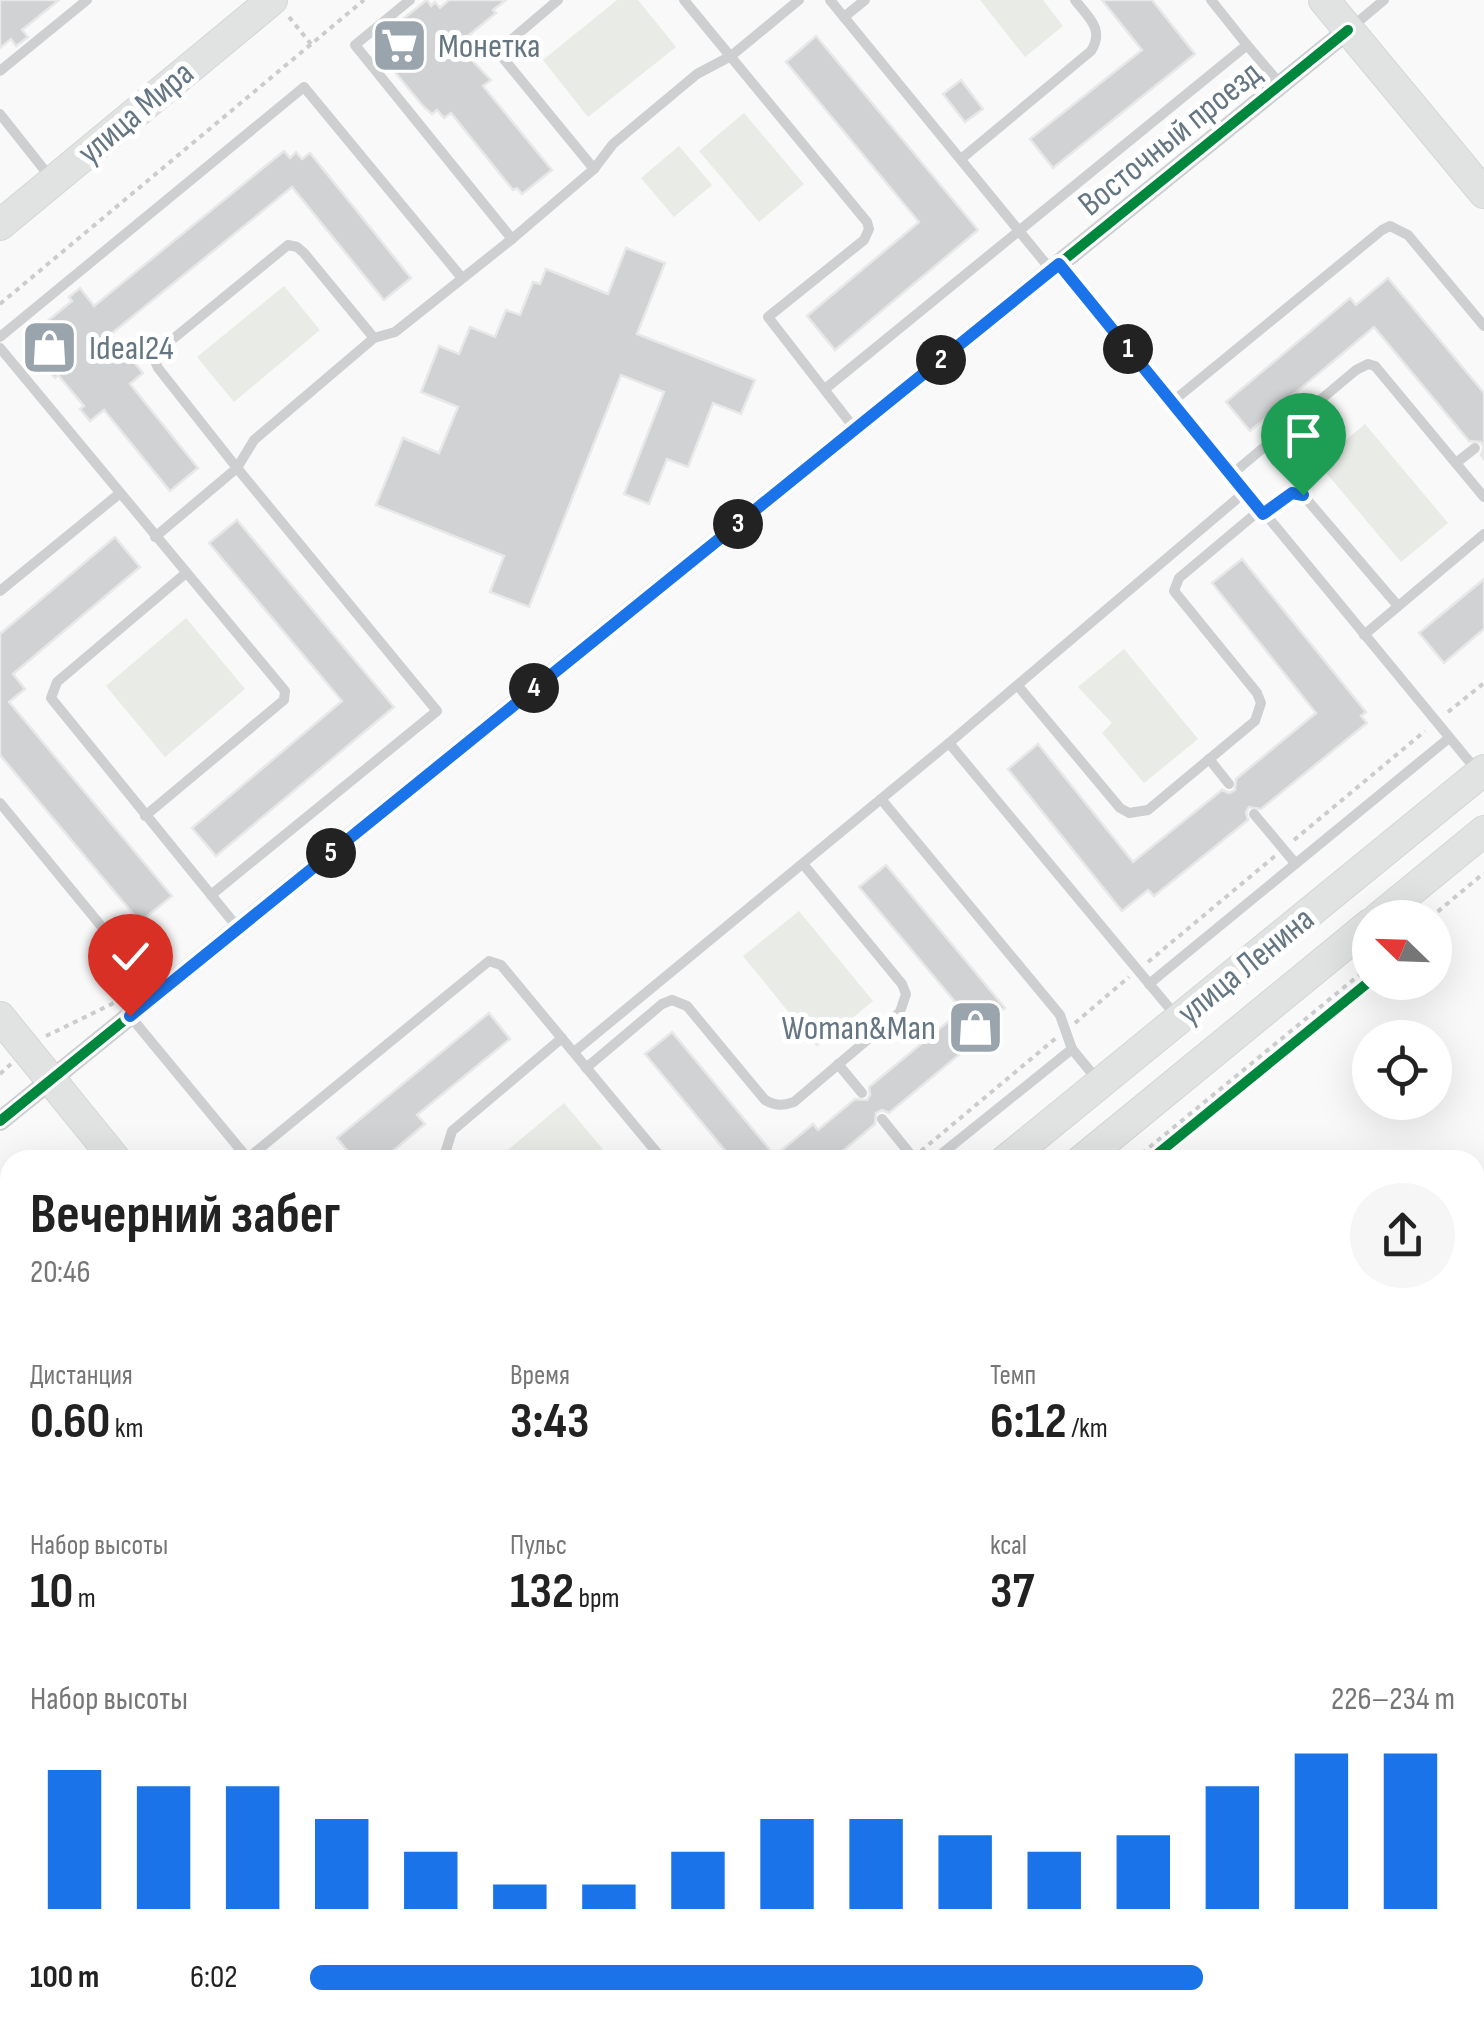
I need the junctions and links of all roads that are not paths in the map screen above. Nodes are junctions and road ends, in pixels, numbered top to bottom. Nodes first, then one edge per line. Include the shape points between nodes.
1 (87, 0) edge
2 (410, 0) edge
3 (558, 0) edge
4 (684, 0) edge
5 (799, 0) edge
6 (830, 0) edge
7 (865, 0) edge
8 (1074, 0) edge
9 (1211, 0) edge
10 (1324, 0) edge
11 (1384, 0) edge
12 (280, 7) edge
13 (844, 17) junction
14 (1348, 30) junction
15 (1247, 45) junction
16 (730, 56) junction
17 (0, 72) edge
18 (1280, 85) junction
19 (1, 119) edge
20 (960, 159) junction
21 (594, 169) junction
22 (54, 181) junction
23 (1484, 193) edge
24 (0, 225) edge
25 (1020, 231) junction
26 (512, 239) junction
27 (1055, 267) junction
28 (462, 278) junction
29 (1484, 326) edge
30 (0, 337) edge
31 (374, 338) junction
32 (0, 348) edge
33 (825, 389) junction
34 (1172, 402) junction
35 (855, 429) junction
36 (1475, 448) dead end
37 (1456, 463) junction
38 (238, 468) junction
39 (1231, 474) junction
40 (1245, 492) junction
41 (119, 494) junction
42 (1484, 498) edge
43 (1262, 512) junction
44 (1484, 534) edge
45 (155, 537) junction
46 (186, 573) junction
47 (0, 590) edge
48 (1398, 606) junction
49 (1364, 635) junction
50 (1018, 686) junction
51 (1450, 738) junction
52 (950, 744) junction
53 (1209, 759) junction
54 (1482, 772) edge
55 (1230, 784) dead end
56 (881, 800) junction
57 (0, 803) edge
58 (1254, 814) dead end
59 (145, 816) junction
60 (1484, 831) edge
61 (1295, 863) junction
62 (802, 864) junction
63 (211, 895) junction
64 (1400, 900) edge
65 (238, 928) junction
66 (1352, 939) edge
67 (1149, 984) junction
68 (151, 987) junction
69 (130, 1016) junction
70 (0, 1017) edge
71 (1179, 1020) junction
72 (562, 1038) junction
73 (1072, 1049) junction
74 (574, 1052) junction
75 (838, 1064) junction
76 (586, 1068) junction
77 (50, 1080) junction
78 (1100, 1083) junction
79 (862, 1094) dead end
80 (882, 1119) dead end
81 (0, 1120) edge
82 (108, 1150) edge
83 (242, 1150) edge
84 (260, 1150) edge
85 (447, 1150) edge
86 (655, 1150) edge
87 (907, 1150) edge
88 (946, 1150) edge
89 (1018, 1150) edge
90 (1094, 1150) edge

1 - 17 lane
2 - 26 lane via 356,45
3 - 21 lane via 505,45 503,58
4 - 16 lane
5 - 16 lane
6 - 13 lane
7 - 13 lane
8 - 20 lane via 1097,28 1091,51
9 - 15 lane
10 - 14 main road
11 - 14 lane
12 - 22 main road, улица Мира
13 - 20 lane
14 - 18 street, Восточный проезд
14 - 23 main road
15 - 18 lane
15 - 25 lane
16 - 21 lane via 697,74 613,144
16 - 33 lane via 867,222 864,240 768,317
18 - 27 street, Восточный проезд
19 - 22 lane
20 - 25 lane
21 - 26 lane
22 - 24 main road, улица Мира
25 - 27 lane
25 - 33 lane
26 - 28 lane
27 - 34 lane
27 - 35 street, Восточный проезд
28 - 30 lane via 304,87
28 - 31 lane via 394,332
29 - 34 lane via 1408,235 1390,226
31 - 38 lane via 254,440
31 - 38 lane via 304,253 288,246 162,345 158,368
32 - 41 lane
33 - 35 lane
34 - 39 lane
35 - 65 street, Восточный проезд
36 - 37 lane
37 - 39 lane via 1368,364
37 - 42 lane
38 - 45 lane
38 - 63 lane via 437,711
39 - 40 lane
40 - 43 lane
40 - 50 lane
41 - 45 lane
41 - 47 lane
43 - 48 lane via 1292,493 1303,495
43 - 49 lane
43 - 53 lane via 1175,584 1176,598 1261,703 1255,721
44 - 48 lane
45 - 46 lane
46 - 59 lane via 52,688 54,705
46 - 59 lane via 281,685 284,700
48 - 49 lane
49 - 51 lane
50 - 52 lane
50 - 53 lane via 1129,814 1148,810
51 - 54 lane
51 - 61 lane
52 - 56 lane
52 - 67 lane
53 - 55 lane
54 - 71 main road, улица Ленина
56 - 62 lane
56 - 73 lane via 1060,1015
57 - 68 lane
58 - 61 lane
59 - 63 lane
60 - 64 main road
61 - 67 lane
62 - 74 lane
62 - 75 lane via 906,994 900,1012
63 - 65 lane
65 - 68 street, Восточный проезд
66 - 90 main road, улица Ленина
67 - 71 lane
68 - 69 street, Восточный проезд
69 - 77 street, Восточный проезд
69 - 83 lane
70 - 77 main road
71 - 78 main road, улица Ленина
72 - 74 lane
72 - 84 lane via 501,965 489,962
72 - 85 lane via 452,1131
73 - 78 lane
73 - 88 lane
74 - 76 lane
75 - 76 lane via 794,1102 775,1105 687,1006 672,1000
75 - 79 lane
76 - 86 lane
77 - 81 street, Восточный проезд
77 - 82 main road
78 - 89 main road, улица Ленина
80 - 87 lane

